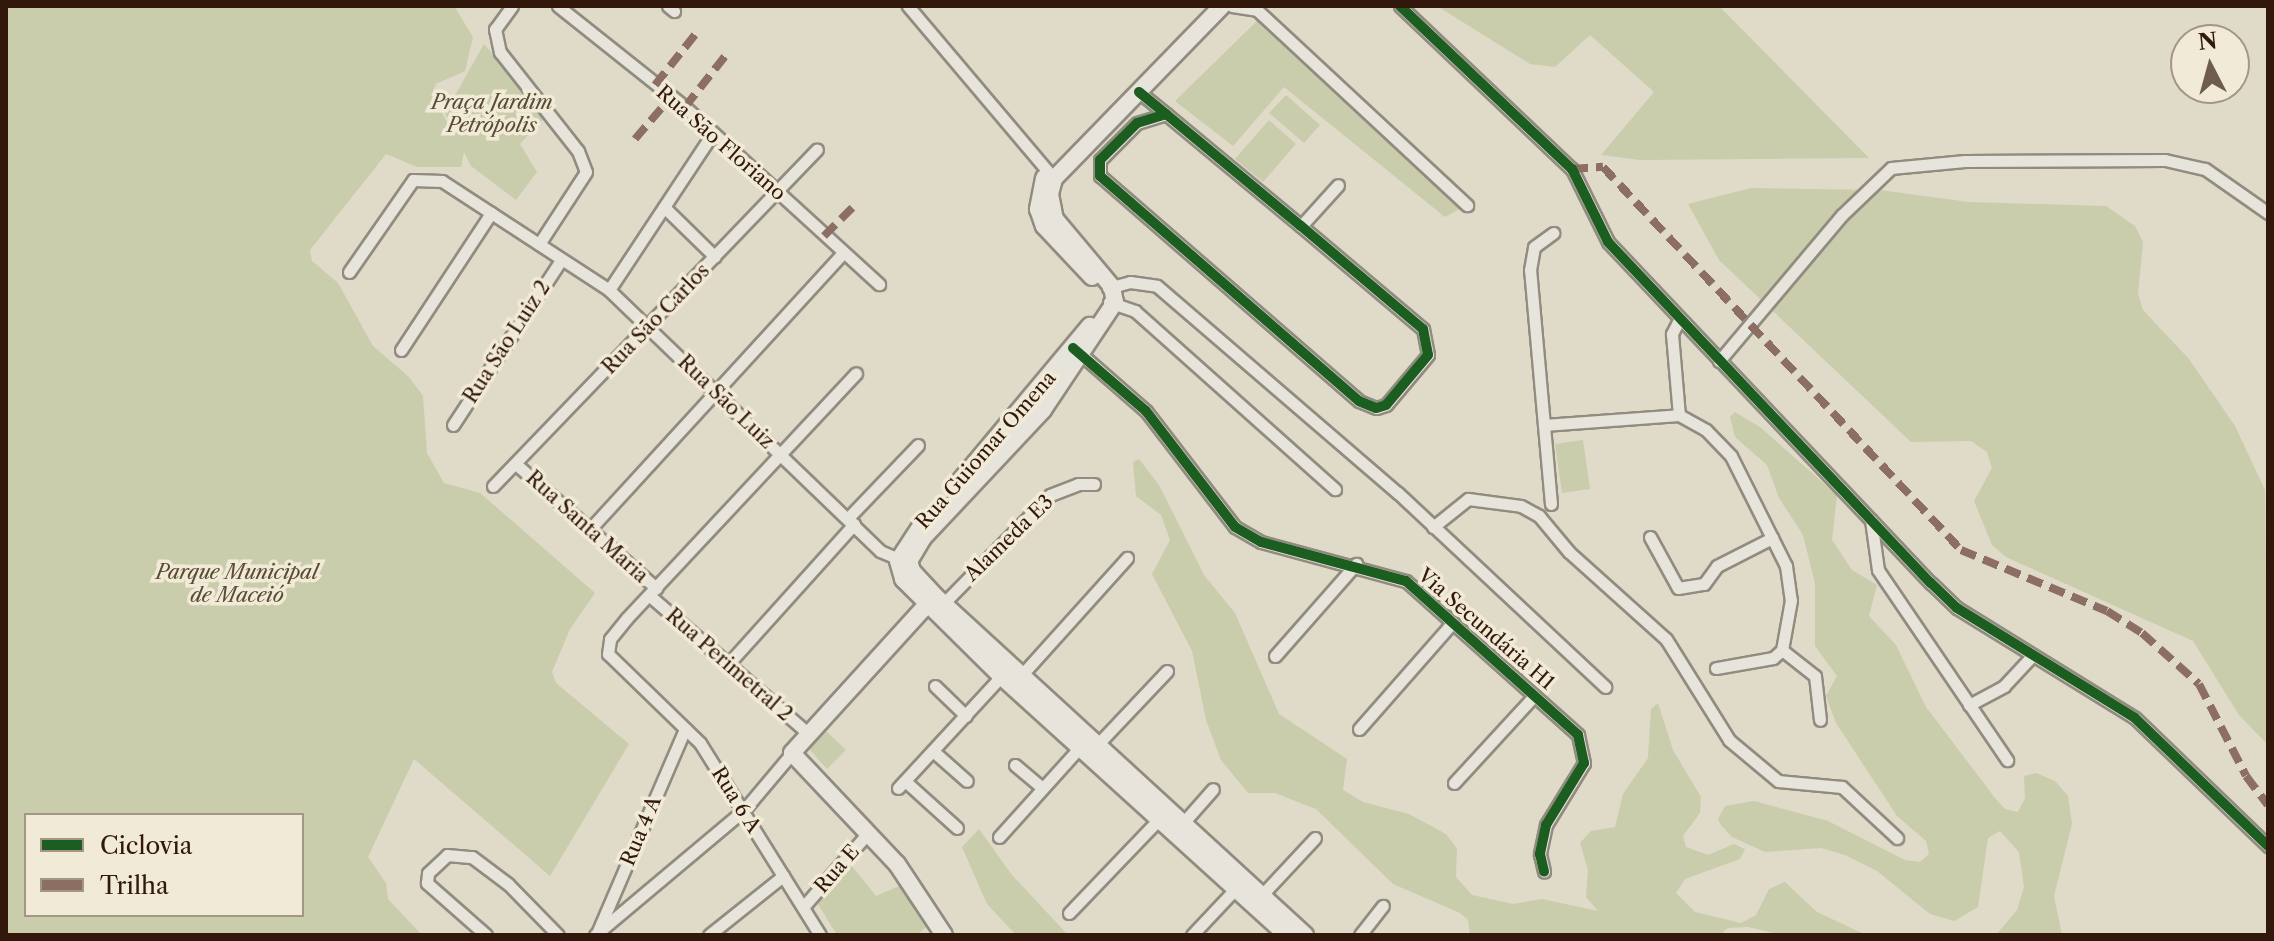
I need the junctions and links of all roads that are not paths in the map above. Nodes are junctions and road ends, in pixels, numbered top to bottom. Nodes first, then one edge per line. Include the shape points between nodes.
1 (512, 6) edge
2 (558, 6) edge
3 (908, 6) edge
4 (1207, 6) edge
5 (1222, 6) edge
6 (1232, 6) edge
7 (1400, 6) edge
8 (1139, 92) junction
9 (1166, 114) junction
10 (713, 133) junction
11 (817, 149) dead end
12 (1050, 176) junction
13 (1338, 185) dead end
14 (777, 192) junction
15 (1467, 205) dead end
16 (664, 207) junction
17 (491, 213) junction
18 (2268, 213) edge
19 (1301, 226) junction
20 (1553, 233) dead end
21 (539, 244) junction
22 (843, 253) junction
23 (715, 257) junction
24 (561, 260) junction
25 (349, 272) dead end
26 (879, 284) dead end
27 (609, 290) junction
28 (1109, 295) junction
29 (1679, 320) junction
30 (647, 326) junction
31 (401, 350) dead end
32 (1078, 352) junction
33 (1719, 361) junction
34 (856, 373) dead end
35 (717, 391) junction
36 (1679, 415) junction
37 (453, 425) dead end
38 (1544, 425) junction
39 (918, 445) dead end
40 (781, 454) junction
41 (517, 465) junction
42 (1094, 484) dead end
43 (493, 486) dead end
44 (1335, 489) dead end
45 (1551, 504) dead end
46 (1871, 520) junction
47 (851, 521) junction
48 (1433, 527) junction
49 (590, 529) junction
50 (1650, 537) dead end
51 (1772, 538) junction
52 (1127, 558) dead end
53 (903, 561) junction
54 (1356, 564) junction
55 (653, 592) junction
56 (935, 604) junction
57 (1453, 622) junction
58 (1782, 650) junction
59 (2033, 655) junction
60 (1275, 656) dead end
61 (729, 663) junction
62 (1716, 668) dead end
63 (1167, 671) dead end
64 (1011, 676) junction
65 (935, 686) dead end
66 (1605, 687) dead end
67 (1534, 696) junction
68 (1969, 705) junction
69 (966, 716) junction
70 (1820, 720) dead end
71 (685, 729) junction
72 (1359, 729) dead end
73 (809, 734) junction
74 (1089, 745) junction
75 (933, 751) junction
76 (792, 753) junction
77 (2007, 760) dead end
78 (1015, 765) dead end
79 (967, 781) dead end
80 (1454, 783) dead end
81 (1041, 787) junction
82 (1213, 789) dead end
83 (744, 810) junction
84 (1159, 819) junction
85 (1183, 823) junction
86 (957, 828) dead end
87 (869, 832) junction
88 (999, 837) dead end
89 (1315, 838) dead end
90 (1897, 838) dead end
91 (2268, 846) edge
92 (1544, 872) dead end
93 (783, 876) junction
94 (1240, 884) junction
95 (1257, 900) junction
96 (804, 906) junction
97 (1383, 906) dead end
98 (1069, 913) dead end
99 (938, 933) edge
100 (596, 934) edge
101 (486, 935) edge
102 (558, 935) edge
103 (709, 935) edge
104 (820, 935) edge
105 (1192, 935) edge
106 (1287, 935) edge
107 (1305, 935) edge
108 (1360, 935) edge

1 - 21 street via 495,29 500,52 578,151 586,172
2 - 10 street, Rua São Floriano
3 - 12 street
4 - 12 street
5 - 8 street
6 - 15 street via 1257,10
7 - 29 street via 1572,169 1608,242
8 - 9 street
8 - 12 street
9 - 19 street
9 - 19 street via 1137,123 1100,160 1100,176 1359,401 1376,408 1386,405 1428,355 1428,339
10 - 14 street, Rua São Floriano
10 - 16 street
11 - 14 street, Rua São Carlos
12 - 28 street via 1039,197 1044,226
13 - 19 street
14 - 22 street, Rua São Floriano
14 - 23 street, Rua São Carlos
16 - 23 street
16 - 27 street
17 - 21 street, Rua São Luiz
17 - 25 street, Rua São Luiz via 442,181 417,178
17 - 31 street
18 - 33 street via 2205,169 2165,160 1923,163 1883,175
20 - 38 street via 1534,247 1530,270
21 - 24 street, Rua São Luiz
22 - 26 street, Rua São Floriano
22 - 35 street
23 - 30 street, Rua São Carlos
24 - 27 street, Rua São Luiz
24 - 37 street, Rua São Luiz 2
27 - 30 street, Rua São Luiz
28 - 32 street, Rua Guiomar Omena
28 - 44 street via 1135,311
28 - 48 street via 1130,282 1157,286
29 - 33 street
29 - 36 street via 1672,334
30 - 35 street, Rua São Luiz
30 - 41 street, Rua São Carlos
32 - 53 street, Rua Guiomar Omena via 904,543
32 - 54 street, Via Secundária H1 via 1146,411 1235,527 1261,542
33 - 46 street
34 - 40 street, Rua 6 A
35 - 40 street, Rua São Luiz
35 - 49 street
36 - 38 street
36 - 51 street via 1706,430 1731,456
38 - 45 street
39 - 47 street
40 - 47 street, Rua São Luiz
40 - 55 street, Rua 6 A
41 - 43 street, Rua São Carlos
41 - 49 street, Rua Santa Maria
42 - 56 street, Alameda E3 via 1050,495
46 - 59 street via 1957,608
46 - 68 street via 1878,570
47 - 53 street, Rua São Luiz
47 - 61 street
48 - 66 street
48 - 90 street via 1462,500 1521,506 1539,516 1569,552 1666,639 1729,740 1778,781 1842,787
49 - 55 street, Rua Santa Maria
50 - 51 street via 1678,588 1704,584 1717,566
51 - 58 street via 1790,581
52 - 64 street
53 - 56 street via 903,579
54 - 57 street, Via Secundária H1 via 1406,581
54 - 60 street
55 - 61 street, Rua Perimetral 2
55 - 71 street, Rua 6 A via 610,639 608,654
56 - 64 street
56 - 73 street
57 - 67 street, Via Secundária H1
57 - 72 street
58 - 62 street via 1761,663
58 - 70 street via 1815,676
59 - 68 street via 2004,686
59 - 91 street via 2152,731
61 - 73 street, Rua Perimetral 2
63 - 74 street
64 - 69 street
64 - 74 street
65 - 69 street
67 - 80 street
67 - 92 street, Via Secundária H1 via 1573,729 1582,743 1584,763 1546,825 1540,854
68 - 77 street
69 - 75 street
71 - 83 street, Rua 6 A
71 - 100 street, Rua 4 A
73 - 76 street
74 - 81 street
74 - 84 street
74 - 85 street
75 - 79 street
75 - 86 street via 902,785
76 - 83 street
76 - 87 street
78 - 81 street
81 - 88 street
82 - 85 street
83 - 93 street, Rua 6 A
83 - 100 street
84 - 94 street
84 - 98 street
85 - 94 street
87 - 96 street, Rua E
87 - 99 street via 910,880
89 - 95 street
93 - 96 street, Rua 6 A
93 - 103 street
94 - 95 street
94 - 105 street
95 - 106 street
95 - 107 street
96 - 104 street, Rua 6 A
97 - 108 street
101 - 102 street via 434,891 428,873 437,861 464,854 508,884

